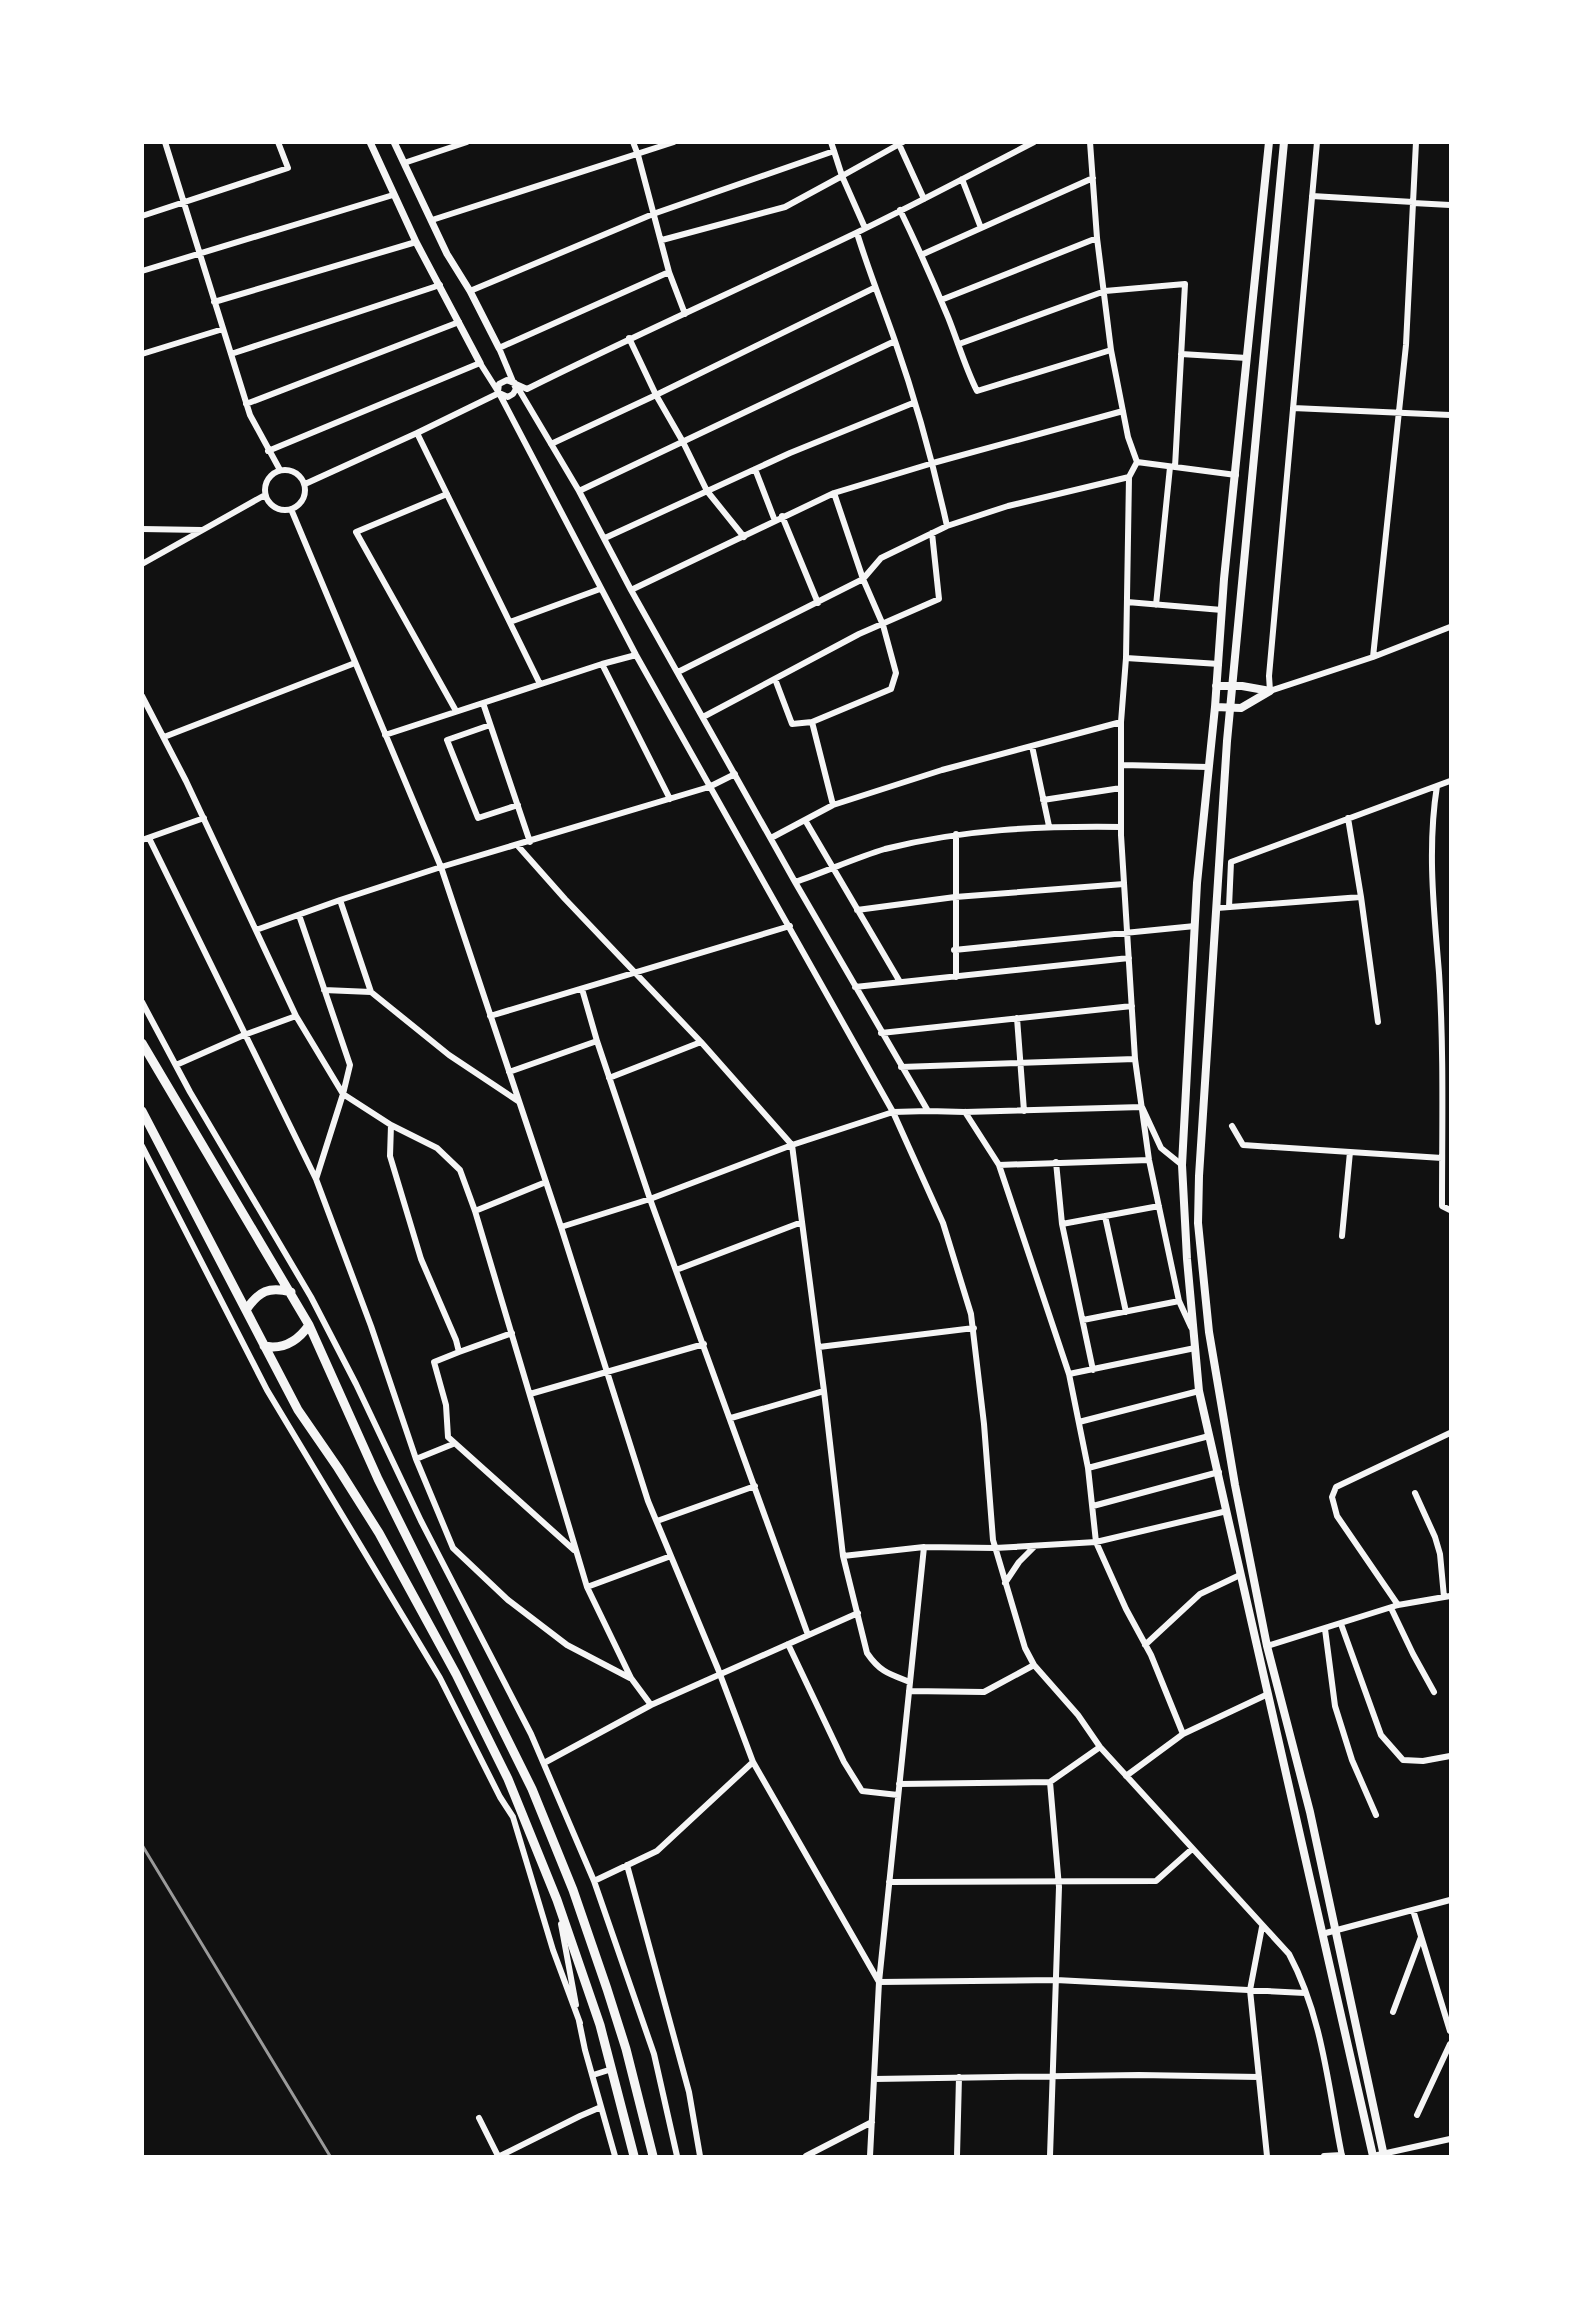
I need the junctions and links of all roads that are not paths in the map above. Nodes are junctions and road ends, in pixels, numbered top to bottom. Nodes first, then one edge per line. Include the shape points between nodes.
1 (165, 142) edge
2 (278, 142) edge
3 (370, 142) edge
4 (394, 142) edge
5 (467, 142) edge
6 (633, 142) edge
7 (674, 142) edge
8 (831, 142) edge
9 (1034, 142) edge
10 (1090, 142) edge
11 (1269, 142) edge
12 (1284, 142) edge
13 (1317, 142) edge
14 (1416, 142) edge
15 (900, 143) edge
16 (444, 146) edge
17 (834, 151) junction
18 (638, 155) junction
19 (404, 163) junction
20 (842, 177) junction
21 (1093, 178) junction
22 (962, 179) junction
23 (393, 195) junction
24 (1312, 196) junction
25 (924, 199) junction
26 (1413, 202) junction
27 (184, 203) junction
28 (1450, 205) edge
29 (900, 210) junction
30 (653, 214) junction
31 (142, 216) edge
32 (432, 220) junction
33 (865, 228) junction
34 (981, 228) junction
35 (857, 232) junction
36 (1097, 238) junction
37 (662, 240) junction
38 (416, 242) junction
39 (199, 254) junction
40 (921, 255) junction
41 (142, 271) edge
42 (669, 272) junction
43 (440, 285) junction
44 (874, 288) junction
45 (470, 291) junction
46 (1105, 291) junction
47 (941, 300) junction
48 (214, 302) junction
49 (685, 314) junction
50 (459, 322) junction
51 (223, 329) junction
52 (629, 338) junction
53 (895, 341) junction
54 (959, 344) junction
55 (499, 348) junction
56 (1111, 350) junction
57 (142, 354) edge
58 (231, 354) junction
59 (1181, 354) junction
60 (1247, 358) junction
61 (480, 363) junction
62 (515, 383) junction
63 (499, 393) junction
64 (656, 395) junction
65 (913, 403) junction
66 (246, 404) junction
67 (1293, 408) junction
68 (1123, 411) junction
69 (1400, 412) junction
70 (1450, 415) edge
71 (417, 433) junction
72 (683, 442) junction
73 (551, 444) junction
74 (268, 451) junction
75 (1137, 462) junction
76 (933, 463) junction
77 (1173, 467) junction
78 (755, 469) junction
79 (280, 470) junction
80 (1236, 474) junction
81 (1129, 477) junction
82 (305, 484) junction
83 (579, 491) junction
84 (707, 491) junction
85 (834, 493) junction
86 (447, 494) junction
87 (266, 495) junction
88 (291, 509) junction
89 (782, 516) junction
90 (775, 521) junction
91 (947, 526) junction
92 (142, 529) edge
93 (203, 530) junction
94 (932, 533) junction
95 (744, 537) junction
96 (605, 538) junction
97 (142, 564) edge
98 (863, 579) junction
99 (600, 589) junction
100 (631, 590) junction
101 (1127, 602) junction
102 (818, 603) junction
103 (1156, 605) junction
104 (1222, 610) junction
105 (510, 622) junction
106 (883, 625) junction
107 (1450, 627) edge
108 (636, 655) junction
109 (1373, 657) junction
110 (1126, 658) junction
111 (355, 663) junction
112 (602, 664) junction
113 (1219, 664) junction
114 (678, 672) junction
115 (775, 679) junction
116 (540, 684) junction
117 (1216, 686) junction
118 (1232, 686) junction
119 (1270, 691) junction
120 (142, 696) edge
121 (483, 703) junction
122 (1215, 707) junction
123 (1231, 707) junction
124 (456, 711) junction
125 (703, 717) junction
126 (812, 722) junction
127 (1121, 722) junction
128 (490, 725) junction
129 (385, 735) junction
130 (164, 737) junction
131 (1032, 746) junction
132 (1122, 765) junction
133 (1208, 767) junction
134 (735, 774) junction
135 (1450, 781) edge
136 (1437, 786) junction
137 (709, 787) junction
138 (1121, 788) junction
139 (670, 798) junction
140 (1043, 800) junction
141 (518, 805) junction
142 (833, 805) junction
143 (204, 818) junction
144 (1348, 818) junction
145 (805, 820) junction
146 (1049, 826) junction
147 (1121, 827) junction
148 (956, 834) junction
149 (771, 838) junction
150 (146, 839) edge
151 (530, 842) junction
152 (518, 846) junction
153 (441, 867) junction
154 (833, 869) junction
155 (795, 882) junction
156 (1124, 884) junction
157 (955, 897) junction
158 (1361, 897) junction
159 (340, 900) junction
160 (1229, 907) junction
161 (1216, 908) junction
162 (857, 910) junction
163 (299, 915) junction
164 (790, 926) junction
165 (1195, 926) junction
166 (256, 930) junction
167 (1128, 933) junction
168 (954, 950) junction
169 (1129, 958) junction
170 (635, 972) junction
171 (956, 977) junction
172 (900, 982) junction
173 (855, 987) junction
174 (582, 989) junction
175 (324, 990) junction
176 (371, 992) junction
177 (142, 1002) edge
178 (1132, 1006) junction
179 (296, 1016) junction
180 (490, 1016) junction
181 (1017, 1018) junction
182 (1378, 1022) dead end
183 (881, 1033) junction
184 (244, 1035) junction
185 (597, 1041) junction
186 (701, 1042) junction
187 (142, 1043) edge
188 (1135, 1059) junction
189 (1020, 1063) junction
190 (176, 1065) junction
191 (901, 1067) junction
192 (509, 1072) junction
193 (609, 1078) junction
194 (343, 1094) junction
195 (519, 1102) junction
196 (1142, 1107) junction
197 (142, 1111) edge
198 (928, 1111) junction
199 (1024, 1111) junction
200 (893, 1112) junction
201 (965, 1112) junction
202 (391, 1125) junction
203 (1232, 1126) dead end
204 (1442, 1131) junction
205 (1450, 1132) edge
206 (792, 1145) junction
207 (142, 1146) edge
208 (1350, 1152) junction
209 (1442, 1158) junction
210 (1149, 1160) junction
211 (1056, 1162) junction
212 (999, 1165) junction
213 (1182, 1165) junction
214 (316, 1179) junction
215 (546, 1182) junction
216 (650, 1199) junction
217 (1159, 1206) junction
218 (1450, 1210) edge
219 (475, 1211) junction
220 (1105, 1216) junction
221 (802, 1222) junction
222 (1062, 1224) junction
223 (561, 1227) junction
224 (1342, 1236) dead end
225 (676, 1270) junction
226 (291, 1292) junction
227 (1179, 1301) junction
228 (246, 1310) junction
229 (1126, 1311) junction
230 (1083, 1320) junction
231 (309, 1325) junction
232 (974, 1329) junction
233 (512, 1333) junction
234 (1196, 1336) junction
235 (704, 1344) junction
236 (264, 1346) junction
237 (819, 1347) junction
238 (1196, 1348) junction
239 (459, 1352) junction
240 (1092, 1370) junction
241 (607, 1372) junction
242 (1069, 1374) junction
243 (825, 1391) junction
244 (1199, 1391) junction
245 (530, 1394) junction
246 (731, 1418) junction
247 (1079, 1422) junction
248 (1450, 1433) edge
249 (1209, 1436) junction
250 (453, 1444) junction
251 (416, 1459) junction
252 (1088, 1468) junction
253 (1219, 1472) junction
254 (755, 1486) junction
255 (1415, 1494) dead end
256 (1093, 1506) junction
257 (1227, 1511) junction
258 (657, 1521) junction
259 (1096, 1542) junction
260 (1035, 1546) junction
261 (924, 1547) junction
262 (995, 1548) junction
263 (575, 1550) junction
264 (671, 1556) junction
265 (843, 1556) junction
266 (1240, 1575) junction
267 (1005, 1583) junction
268 (587, 1587) junction
269 (1447, 1597) edge
270 (1398, 1605) junction
271 (1390, 1608) junction
272 (858, 1613) junction
273 (1341, 1624) junction
274 (1325, 1629) junction
275 (808, 1635) junction
276 (788, 1644) junction
277 (1145, 1645) junction
278 (1267, 1646) junction
279 (1034, 1665) junction
280 (720, 1675) junction
281 (631, 1678) junction
282 (910, 1682) junction
283 (909, 1691) junction
284 (1434, 1692) dead end
285 (1268, 1694) junction
286 (651, 1705) junction
287 (1183, 1734) junction
288 (1100, 1747) junction
289 (1450, 1756) edge
290 (753, 1762) junction
291 (544, 1763) junction
292 (1126, 1776) junction
293 (1050, 1782) junction
294 (899, 1784) junction
295 (898, 1795) junction
296 (1376, 1815) dead end
297 (1192, 1849) junction
298 (627, 1865) junction
299 (594, 1881) junction
300 (1058, 1881) junction
301 (889, 1882) junction
302 (557, 1900) junction
303 (1450, 1900) edge
304 (1413, 1910) junction
305 (1262, 1927) junction
306 (1336, 1930) junction
307 (1322, 1934) junction
308 (1421, 1937) junction
309 (1056, 1980) junction
310 (879, 1982) junction
311 (1250, 1990) junction
312 (1305, 1993) junction
313 (1393, 2012) dead end
314 (580, 2023) junction
315 (1450, 2031) edge
316 (1450, 2044) edge
317 (612, 2069) junction
318 (593, 2075) junction
319 (1053, 2076) junction
320 (960, 2077) junction
321 (1259, 2077) junction
322 (874, 2079) junction
323 (601, 2107) junction
324 (1417, 2115) dead end
325 (479, 2118) dead end
326 (872, 2122) junction
327 (1450, 2139) edge
328 (1384, 2155) edge
329 (1342, 2156) edge
330 (1373, 2156) edge
331 (499, 2157) edge
332 (615, 2157) edge
333 (634, 2157) edge
334 (653, 2157) edge
335 (677, 2157) edge
336 (700, 2157) edge
337 (806, 2157) edge
338 (870, 2157) edge
339 (957, 2157) edge
340 (1050, 2157) edge
341 (1267, 2157) edge
342 (1324, 2157) edge

1 - 27 street
2 - 27 street via 288,168
3 - 23 street
4 - 19 street
5 - 16 street
6 - 18 street
7 - 18 street
8 - 17 street
9 - 22 street
10 - 21 street
11 - 60 main road
12 - 118 main road
13 - 24 street
14 - 26 street
15 - 20 street
15 - 25 street
16 - 19 street
17 - 20 street
17 - 30 street
18 - 30 street
18 - 32 street
19 - 32 street
20 - 33 street
20 - 37 street via 785,207
21 - 34 street
21 - 36 street
22 - 25 street
22 - 34 street
23 - 38 street
23 - 39 street
24 - 26 street
24 - 67 street
25 - 29 street
26 - 28 street
26 - 69 street
27 - 31 street
27 - 39 street
29 - 33 street
29 - 40 street
30 - 37 street
30 - 45 street
32 - 45 street
33 - 35 street
34 - 40 street
35 - 44 street
35 - 49 street
36 - 46 street
36 - 47 street
37 - 42 street
38 - 43 street
38 - 48 street
39 - 41 street
39 - 48 street
40 - 47 street
42 - 49 street
42 - 55 street
43 - 50 street
43 - 58 street
44 - 53 street
44 - 64 street
45 - 55 street
46 - 54 street
46 - 56 street
46 - 59 street via 1185,284
47 - 54 street
48 - 51 street
49 - 52 street
50 - 61 street
50 - 66 street
51 - 57 street
51 - 58 street
52 - 62 street via 527,389
52 - 64 street
53 - 65 street
53 - 72 street
54 - 56 street via 977,391
55 - 62 street
56 - 68 street
58 - 66 street
59 - 60 street
59 - 77 street
60 - 80 main road
61 - 63 street
61 - 74 street
62 - 63 street via 501,382
62 - 63 street via 511,396
62 - 73 street
63 - 71 street
63 - 99 street
64 - 72 street
64 - 73 street
65 - 76 street
65 - 78 street
66 - 74 street
67 - 69 street
67 - 119 street
68 - 75 street
68 - 76 street
69 - 70 street
69 - 109 street
71 - 82 street
71 - 86 street
72 - 83 street
72 - 84 street
73 - 83 street
74 - 79 street
75 - 77 street
75 - 81 street
76 - 85 street
76 - 91 street
77 - 80 street
77 - 103 street
78 - 84 street
78 - 90 street
79 - 82 street via 292,471
79 - 87 street via 266,482
80 - 104 main road
81 - 91 street via 1008,506
81 - 101 street
82 - 88 street via 304,497
83 - 96 street
84 - 95 street
84 - 96 street
85 - 89 street
85 - 98 street
86 - 105 street
86 - 124 street via 356,532
87 - 88 street via 272,506
87 - 93 street
88 - 111 street
89 - 90 street
89 - 102 street
90 - 95 street
91 - 94 street
92 - 93 street
93 - 97 street
94 - 98 street via 881,558
94 - 106 street via 939,599
95 - 100 street
96 - 100 street
98 - 102 street
98 - 106 street
99 - 105 street
99 - 108 street
100 - 114 street
101 - 103 street
101 - 110 street
102 - 114 street
103 - 104 street
104 - 113 main road
105 - 116 street
106 - 115 street
106 - 126 street via 897,673 891,689
107 - 109 street
108 - 112 street
108 - 137 street
109 - 119 street
110 - 113 street
110 - 127 street
111 - 129 street
111 - 130 street
112 - 116 street
112 - 139 street
113 - 117 main road
114 - 125 street
115 - 125 street
115 - 126 street via 792,724
116 - 121 street
117 - 118 main road
117 - 122 main road
118 - 119 main road
118 - 123 main road
119 - 123 main road via 1241,708
120 - 130 street
121 - 124 street
121 - 128 street
122 - 123 main road
122 - 133 main road
123 - 161 main road
124 - 129 street
125 - 134 street
126 - 142 street
127 - 131 street
127 - 132 street
128 - 141 street
128 - 141 street via 447,740 478,818
129 - 153 street
130 - 143 street
131 - 140 street
131 - 142 street
132 - 133 street
132 - 138 street
133 - 165 main road
134 - 137 street
134 - 149 street
135 - 136 street
136 - 144 street
136 - 204 street via 1432,852
137 - 139 street
137 - 164 street
138 - 140 street
138 - 147 street
139 - 151 street
140 - 146 street
141 - 151 street
142 - 145 street
143 - 150 street
143 - 166 street
144 - 158 street
144 - 160 street via 1231,861
145 - 149 street
145 - 154 street
146 - 147 street
146 - 148 street
147 - 156 street
148 - 154 street via 883,850
148 - 157 street
149 - 155 street
150 - 184 street
151 - 152 street
152 - 153 street
152 - 170 street
153 - 159 street
153 - 180 street
154 - 155 street
154 - 162 street
155 - 173 street
156 - 157 street
156 - 167 street
157 - 162 street
157 - 168 street
158 - 160 street
158 - 182 street
159 - 163 street
159 - 176 street
160 - 161 street
161 - 278 main road via 1198,1223 1209,1332
162 - 172 street
163 - 166 street
163 - 175 street
164 - 170 street
164 - 200 street
165 - 167 street
165 - 213 main road
166 - 179 street
167 - 168 street
167 - 169 street
168 - 171 street
169 - 171 street
169 - 178 street
170 - 174 street
170 - 186 street
171 - 172 street
172 - 173 street
173 - 183 street
174 - 180 street
174 - 185 street
175 - 176 street
175 - 194 street via 350,1065
176 - 195 street via 449,1055
177 - 190 street
178 - 181 street
178 - 188 street
179 - 184 street
179 - 194 street
180 - 192 street
181 - 183 street
181 - 189 street
183 - 191 street
184 - 190 street
184 - 214 street
185 - 192 street
185 - 193 street
186 - 193 street
186 - 206 street
187 - 226 highway
188 - 189 street
188 - 196 street
189 - 191 street
189 - 199 street
190 - 291 street via 311,1297
191 - 198 street
192 - 195 street
193 - 216 street
194 - 202 street
194 - 214 street
195 - 215 street
196 - 199 street
196 - 210 street
196 - 213 street via 1161,1148
197 - 228 highway
198 - 200 street
198 - 201 street
199 - 201 street
200 - 206 street
200 - 232 street via 943,1223
201 - 212 street
202 - 219 street via 437,1148 460,1170
202 - 239 street via 390,1156 421,1259
203 - 208 street via 1243,1144
204 - 205 street
204 - 209 street
206 - 216 street
206 - 221 street
207 - 314 street via 267,1390 440,1678 513,1817 553,1950
208 - 209 street
208 - 224 street
209 - 218 street via 1442,1206
210 - 211 street
210 - 217 street
211 - 212 street
211 - 222 street
212 - 242 street
213 - 234 main road
214 - 251 street
215 - 219 street
215 - 223 street
216 - 223 street
216 - 225 street
217 - 220 street
217 - 227 street
219 - 233 street
220 - 222 street
220 - 229 street
221 - 225 street
221 - 237 street
222 - 230 street
223 - 241 street
225 - 235 street
226 - 228 highway via 268,1288
226 - 231 highway
227 - 229 street
227 - 234 street
228 - 236 highway
229 - 230 street
230 - 240 street
231 - 236 highway via 289,1345
231 - 334 highway via 378,1479 531,1790 569,1880 626,2049
232 - 237 street
232 - 262 street
233 - 239 street
233 - 245 street
234 - 238 main road
235 - 241 street
235 - 246 street
236 - 302 highway via 298,1410 379,1533 458,1676 508,1779
237 - 243 street
238 - 240 street
238 - 244 main road
239 - 250 street via 434,1362 446,1405 448,1437
240 - 242 street
241 - 245 street
241 - 258 street
242 - 247 street
243 - 246 street
243 - 265 street
244 - 247 street
244 - 249 main road
245 - 263 street
246 - 254 street
247 - 252 street
248 - 270 street via 1336,1487 1332,1497 1337,1516
249 - 252 street
249 - 253 main road
250 - 251 street
250 - 263 street
251 - 281 street via 453,1548 508,1600 567,1646
252 - 256 street
253 - 256 street
253 - 257 main road
254 - 258 street
254 - 275 street
255 - 269 street via 1435,1537
256 - 259 street
257 - 259 street
257 - 266 main road
258 - 264 street
259 - 260 street
259 - 277 street
260 - 262 street
260 - 267 street
261 - 262 street
261 - 265 street
261 - 282 street
262 - 267 street
263 - 268 street
264 - 268 street
264 - 280 street
265 - 272 street
266 - 277 street via 1200,1594
266 - 285 main road
267 - 279 street
268 - 281 street
269 - 270 street
270 - 271 street
271 - 273 street
271 - 284 street
272 - 275 street
272 - 282 street via 867,1653 875,1665
273 - 274 street
273 - 289 street via 1381,1735 1403,1760
274 - 278 street
274 - 296 street via 1335,1706 1352,1760
275 - 276 street
276 - 280 street
276 - 295 street via 844,1762 862,1791
277 - 287 street
278 - 306 main road
279 - 283 street via 984,1692
279 - 288 street
280 - 286 street
280 - 290 street
281 - 286 street
282 - 283 street
283 - 294 street
285 - 287 street
285 - 307 main road
286 - 291 street
287 - 292 street
288 - 292 street
288 - 293 street
290 - 298 street via 657,1851
290 - 310 street
291 - 299 street
292 - 297 street
293 - 294 street
293 - 300 street
294 - 295 street
295 - 301 street
297 - 300 street via 1156,1881
297 - 305 street
298 - 299 street
298 - 336 street via 689,2092
299 - 335 street via 654,2054
300 - 301 street
300 - 309 street
301 - 310 street
302 - 314 street
302 - 317 highway
303 - 304 street
304 - 306 street
304 - 308 street
305 - 311 street
305 - 312 street via 1289,1954
306 - 307 street
306 - 328 main road
307 - 330 main road
308 - 313 street
308 - 315 street
309 - 310 street
309 - 311 street
309 - 319 street
310 - 322 street
311 - 312 street
311 - 321 street
312 - 329 street via 1319,2030
314 - 318 street
316 - 324 street
317 - 318 street
317 - 333 highway
318 - 323 street
319 - 320 street
319 - 321 street
319 - 340 street
320 - 322 street
320 - 339 street
321 - 341 street
322 - 326 street
323 - 331 street
323 - 332 street
325 - 331 street
326 - 337 street
326 - 338 street
327 - 328 street
328 - 330 street
329 - 342 street

